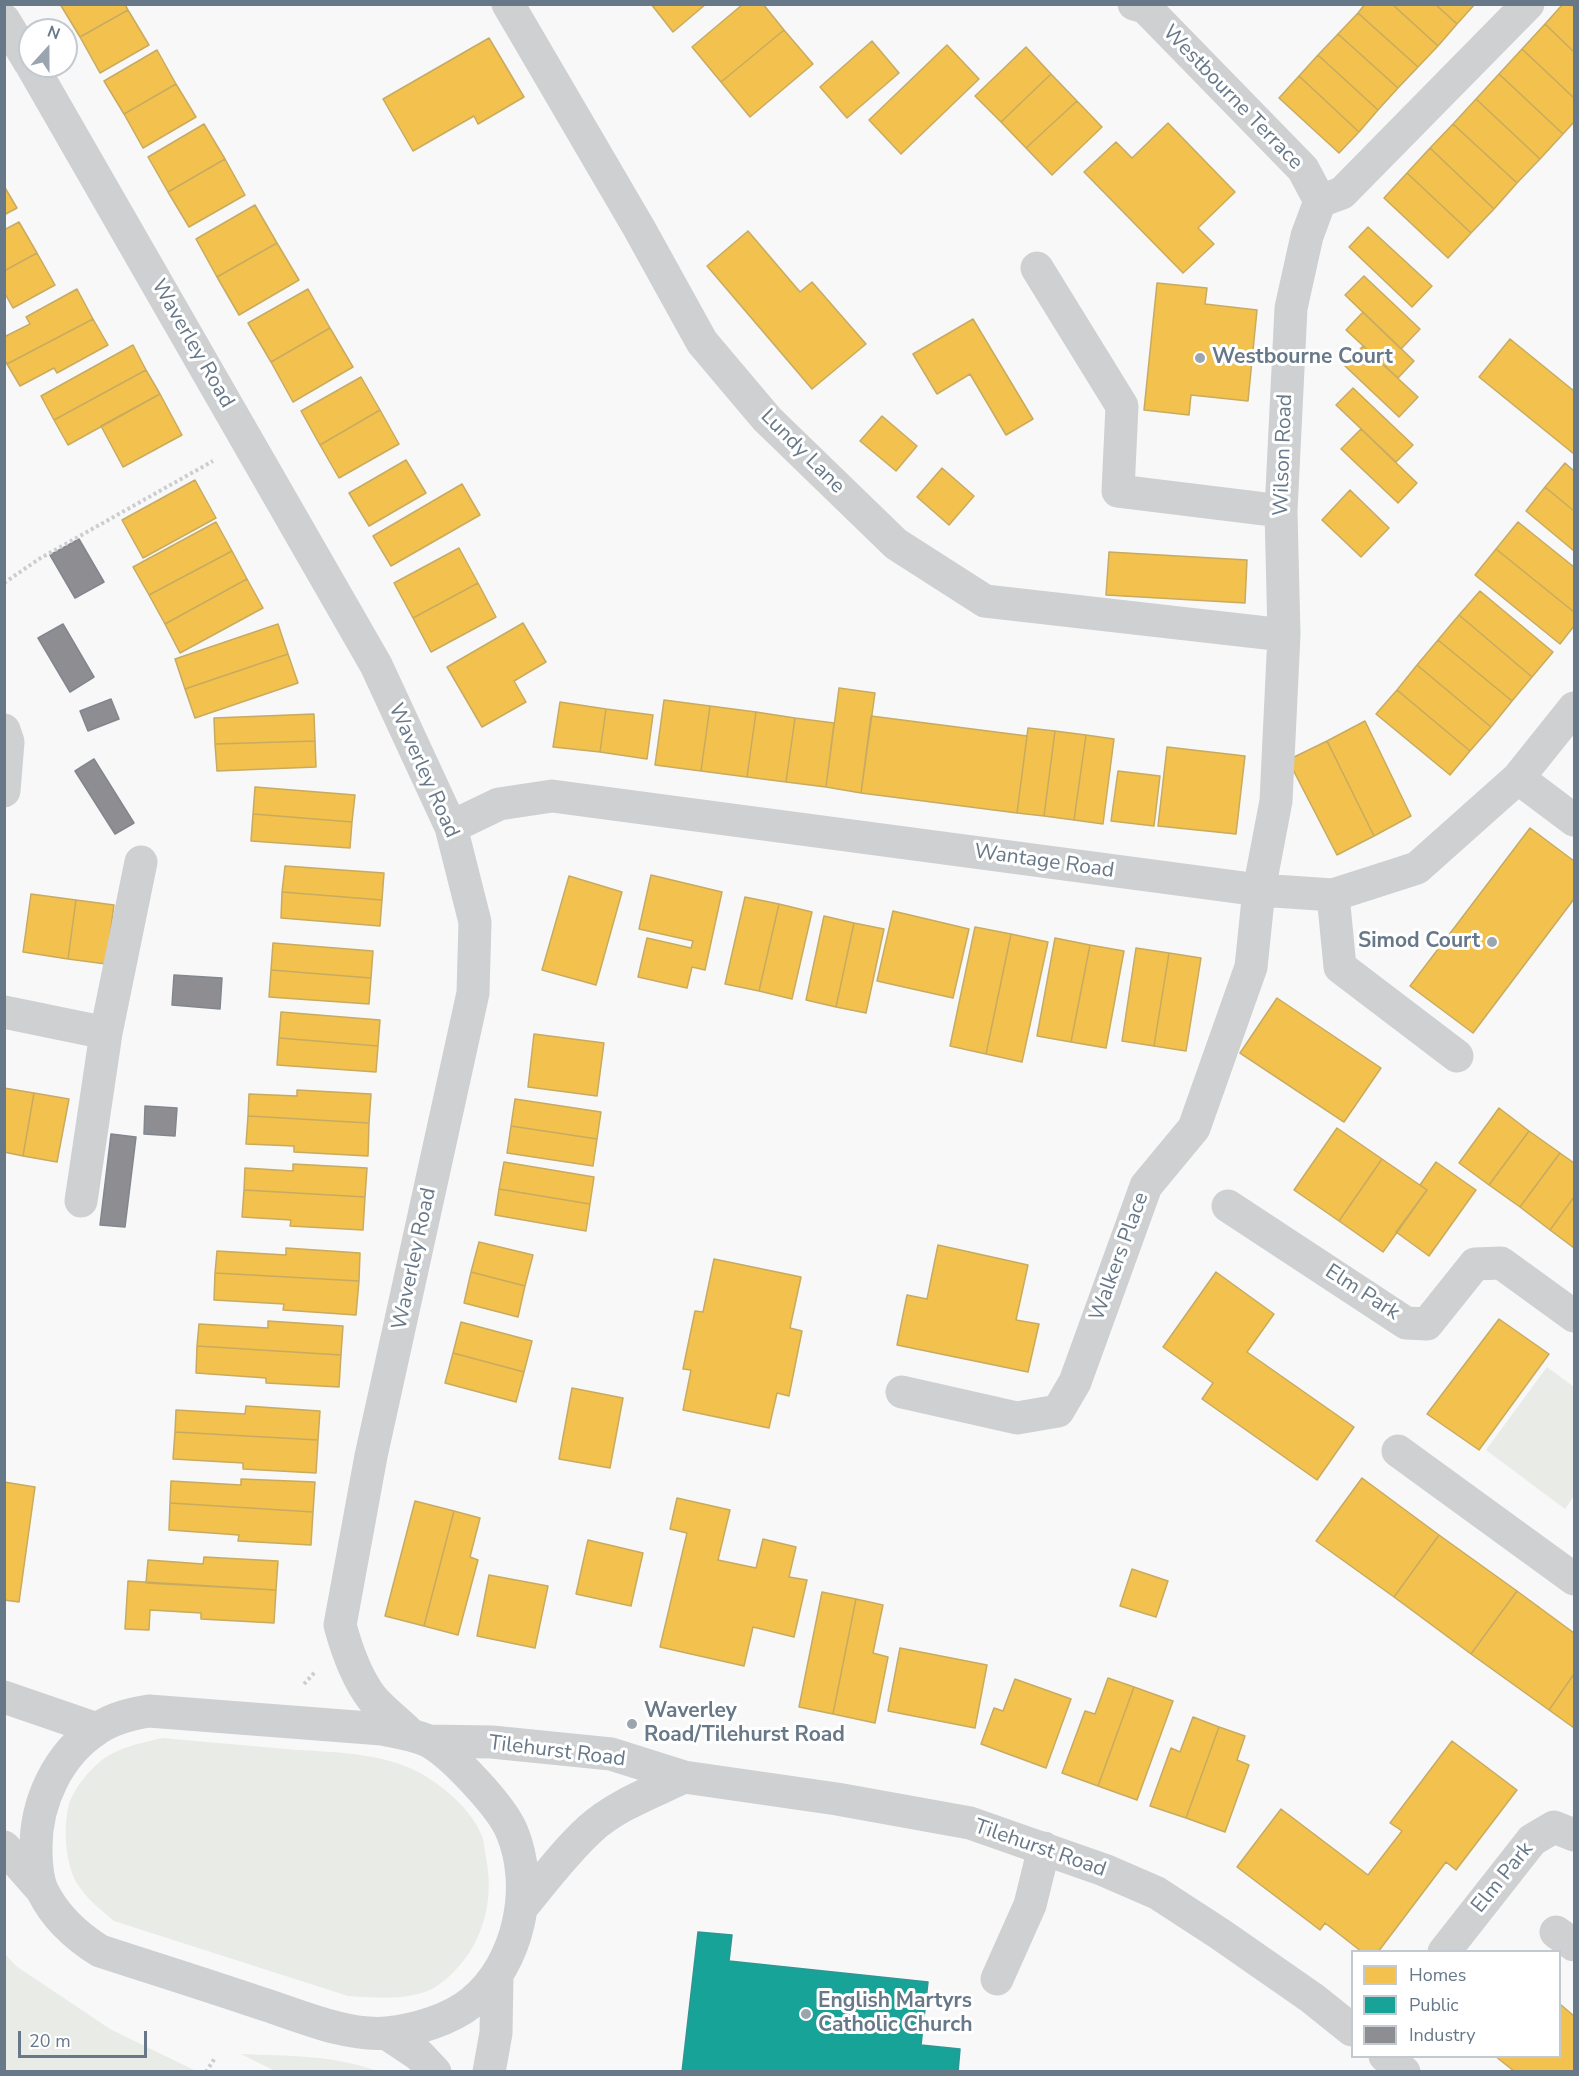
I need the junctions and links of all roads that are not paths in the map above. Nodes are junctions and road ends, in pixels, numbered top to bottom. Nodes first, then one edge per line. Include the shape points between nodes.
1 (508, 4) edge
2 (1528, 4) edge
3 (1141, 5) edge
4 (4, 20) edge
5 (18, 43) edge
6 (39, 78) edge
7 (1320, 201) junction
8 (1037, 268) dead end
9 (1281, 511) junction
10 (1284, 635) junction
11 (1575, 708) edge
12 (4, 730) edge
13 (1518, 778) junction
14 (4, 791) edge
15 (1575, 820) edge
16 (451, 827) junction
17 (141, 862) dead end
18 (1259, 890) junction
19 (1333, 895) junction
20 (4, 1012) edge
21 (106, 1033) junction
22 (1457, 1056) dead end
23 (81, 1201) dead end
24 (1228, 1206) dead end
25 (1575, 1316) edge
26 (902, 1392) dead end
27 (1398, 1451) dead end
28 (1575, 1579) edge
29 (4, 1697) edge
30 (97, 1729) junction
31 (419, 1738) junction
32 (684, 1777) junction
33 (1575, 1835) edge
34 (4, 1847) edge
35 (1044, 1848) junction
36 (42, 1890) junction
37 (522, 1907) junction
38 (1446, 1950) edge
39 (497, 1976) junction
40 (997, 1979) dead end
41 (1351, 2028) edge
42 (386, 2033) junction
43 (1387, 2058) edge
44 (435, 2072) edge
45 (489, 2072) edge
46 (1404, 2072) edge

1 - 10 street, Lundy Lane via 702,342 767,419 893,551 985,601
2 - 7 street via 1342,193
3 - 7 street, Westbourne Terrace via 1303,169
4 - 5 street, Waverley Road
6 - 16 street, Waverley Road via 376,665
7 - 9 street, Wilson Road via 1307,236 1291,308
8 - 9 street via 1122,406 1118,491
9 - 10 street, Wilson Road
10 - 18 street, Wilson Road via 1276,801
11 - 13 street, Wantage Road
12 - 14 street via 8,742
13 - 15 street
13 - 19 street, Wantage Road via 1417,868
16 - 18 street, Wantage Road via 499,804 552,796
16 - 31 street, Waverley Road via 475,922 473,993 371,1456 340,1625 354,1667 372,1698
17 - 21 street
18 - 19 street, Wantage Road
18 - 26 street, Walkers Place via 1251,967 1194,1128 1146,1186 1075,1382 1059,1411 1017,1419
19 - 22 street via 1340,967
20 - 21 street
21 - 23 street
24 - 25 street, Elm Park via 1406,1323 1427,1324 1475,1264 1501,1263
27 - 28 street
29 - 30 street
30 - 31 street, Tilehurst Road via 124,1715 149,1711 382,1729
30 - 36 street, Tilehurst Road via 61,1765 45,1794 36,1825
31 - 32 street, Tilehurst Road via 611,1754
31 - 37 street, Waverley Road via 465,1772 493,1801 512,1831 521,1867
32 - 35 street, Tilehurst Road via 970,1823
32 - 37 street, Tilehurst Road via 618,1809 591,1828
33 - 38 street, Elm Park via 1554,1827 1532,1840
34 - 36 street
35 - 40 street via 1030,1905
35 - 41 street, Tilehurst Road via 1157,1893 1303,1991
36 - 42 street via 78,1938 100,1951 316,2021 353,2031
37 - 39 street
39 - 42 street via 472,2002 449,2016
39 - 45 street via 496,2033
42 - 44 street via 419,2055
43 - 46 street

